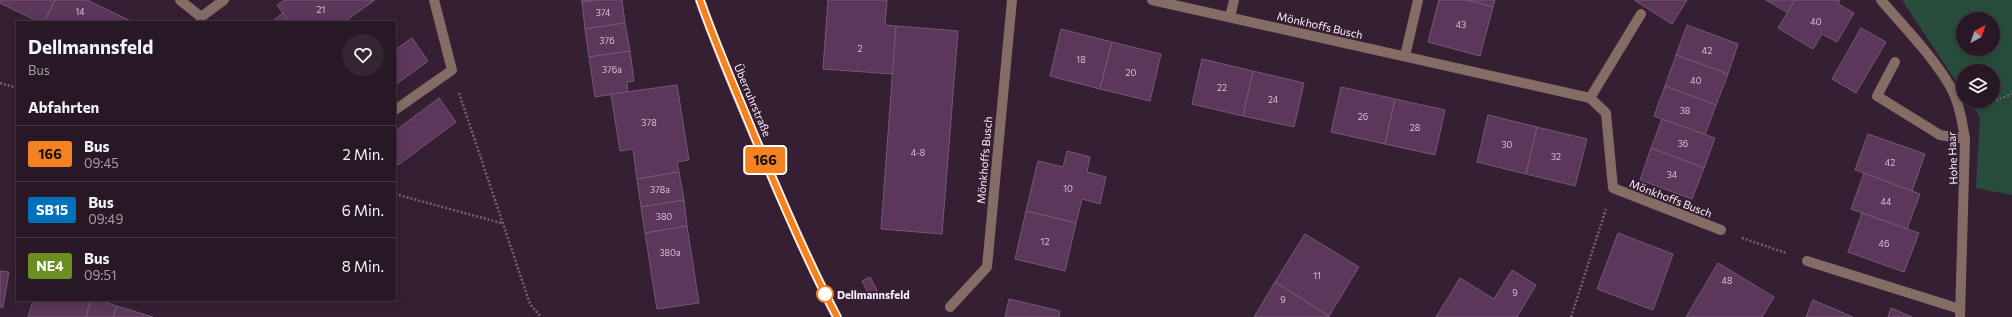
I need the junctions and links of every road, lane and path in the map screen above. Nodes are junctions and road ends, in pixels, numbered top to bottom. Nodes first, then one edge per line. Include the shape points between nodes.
1 (180, 0) edge
2 (224, 0) edge
3 (434, 0) edge
4 (700, 0) edge
5 (1012, 0) edge
6 (1152, 0) edge
7 (1234, 0) edge
8 (1418, 0) edge
9 (1881, 0) edge
10 (1641, 14) dead end
11 (1230, 17) junction
12 (1405, 56) junction
13 (1896, 62) dead end
14 (452, 70) junction
15 (0, 83) edge
16 (16, 88) edge
17 (2012, 94) edge
18 (1590, 98) junction
19 (396, 109) edge
20 (1960, 114) junction
21 (1965, 139) junction
22 (1613, 188) junction
23 (396, 194) edge
24 (502, 223) junction
25 (1721, 230) joint
26 (1807, 261) joint
27 (950, 307) dead end
28 (1960, 313) edge
29 (541, 317) edge
30 (837, 317) edge
31 (1571, 317) edge

1 - 2 street via 201,18
3 - 14 street
4 - 30 main road, Überruhrstraße via 714,40 792,223
5 - 27 street, Mönkhoffs Busch via 987,267
6 - 11 street, Mönkhoffs Busch
7 - 11 street
8 - 12 street
9 - 20 street, Hohe Haar via 1937,67 1950,87
10 - 18 street
11 - 12 street, Mönkhoffs Busch
12 - 18 street, Mönkhoffs Busch
13 - 21 street via 1877,96 1940,135
14 - 19 street
14 - 24 path
15 - 16 path
17 - 20 path
18 - 22 street, Mönkhoffs Busch via 1606,113
20 - 21 street, Hohe Haar
21 - 28 street, Hohe Haar
22 - 25 street, Mönkhoffs Busch
22 - 31 path
23 - 24 path
24 - 29 path via 530,304
25 - 26 path
26 - 28 street

